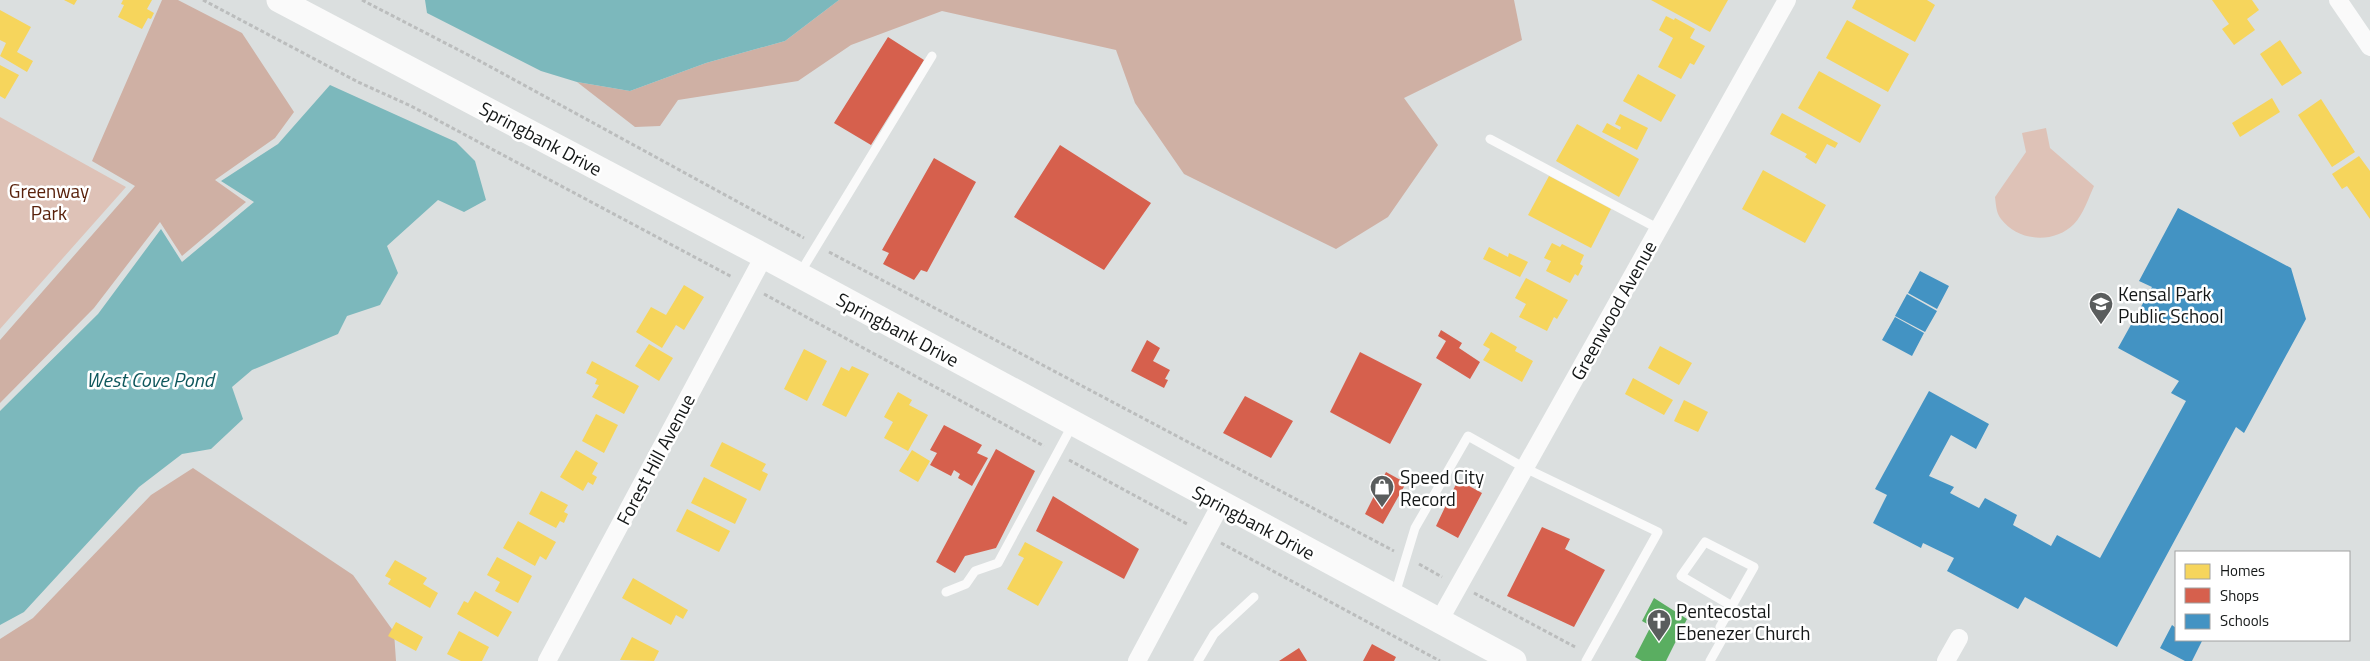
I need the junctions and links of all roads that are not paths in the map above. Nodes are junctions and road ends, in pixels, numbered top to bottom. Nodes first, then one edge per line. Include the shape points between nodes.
1 (279, 0) edge
2 (1788, 0) edge
3 (2338, 0) edge
4 (2370, 47) edge
5 (932, 56) dead end
6 (1490, 139) dead end
7 (1659, 229) junction
8 (764, 256) junction
9 (799, 276) junction
10 (1073, 424) junction
11 (1525, 468) junction
12 (1221, 504) junction
13 (946, 592) dead end
14 (1254, 597) dead end
15 (1394, 597) junction
16 (1732, 606) junction
17 (1439, 621) junction
18 (1959, 638) dead end
19 (1587, 658) edge
20 (547, 661) edge
21 (1137, 661) edge
22 (1198, 661) edge
23 (1514, 661) edge
24 (1710, 661) edge
25 (1946, 661) edge

1 - 8 main road, Springbank Drive
2 - 7 street, Greenwood Avenue
3 - 4 street
5 - 9 lane
6 - 7 lane
7 - 11 street, Greenwood Avenue
8 - 9 main road, Springbank Drive
8 - 20 street, Forest Hill Avenue
9 - 10 main road, Springbank Drive
10 - 12 main road, Springbank Drive
10 - 13 lane via 998,563 975,570 966,584
11 - 15 lane via 1468,436 1415,528
11 - 17 street, Greenwood Avenue
11 - 19 lane via 1658,532
12 - 15 main road, Springbank Drive
12 - 21 street
14 - 22 lane via 1214,634
15 - 17 main road, Springbank Drive
16 - 16 lane via 1754,567 1705,542 1681,576
16 - 24 lane via 1720,627 1724,636
17 - 23 main road, Springbank Drive
18 - 25 street

